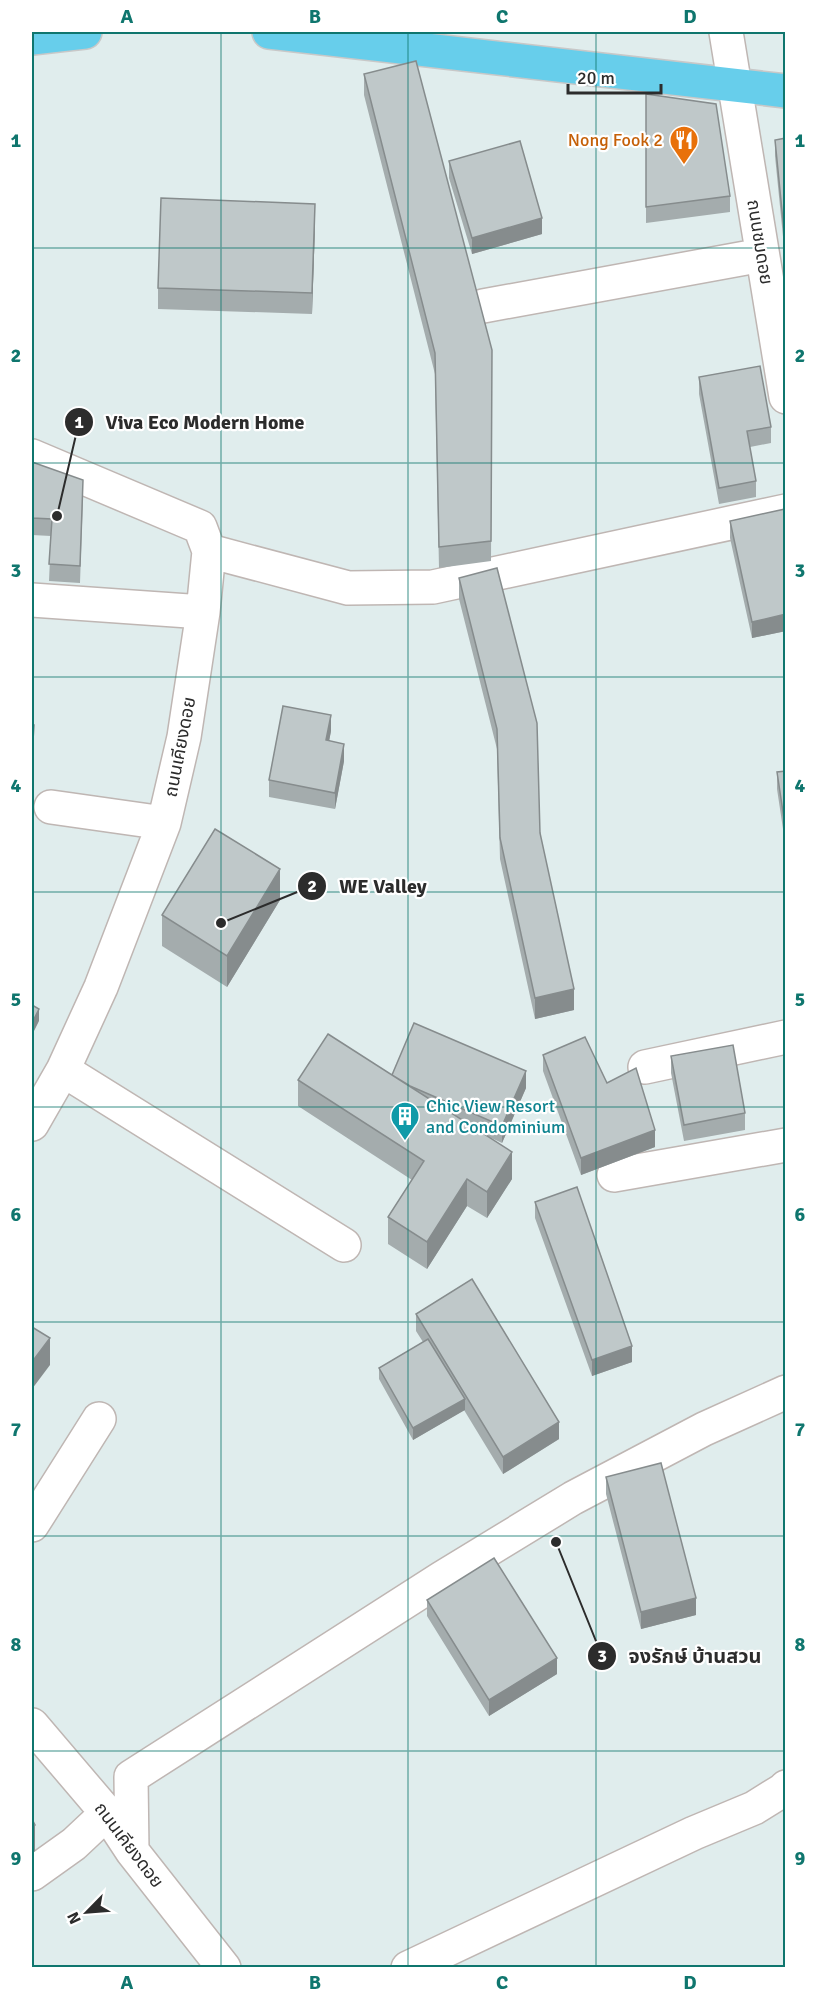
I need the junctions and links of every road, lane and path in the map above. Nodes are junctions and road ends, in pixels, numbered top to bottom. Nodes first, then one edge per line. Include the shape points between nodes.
1 (85, 32) edge
2 (269, 32) edge
3 (726, 32) edge
4 (32, 38) edge
5 (735, 87) junction
6 (786, 91) edge
7 (762, 255) junction
8 (483, 306) edge
9 (786, 398) edge
10 (32, 456) edge
11 (786, 511) edge
12 (209, 552) junction
13 (32, 600) edge
14 (203, 612) junction
15 (51, 807) dead end
16 (164, 823) junction
17 (786, 1037) edge
18 (645, 1067) dead end
19 (63, 1070) junction
20 (32, 1124) edge
21 (786, 1145) edge
22 (614, 1176) dead end
23 (345, 1245) dead end
24 (786, 1392) edge
25 (99, 1419) dead end
26 (32, 1525) edge
27 (32, 1725) edge
28 (786, 1787) edge
29 (107, 1813) junction
30 (132, 1851) junction
31 (32, 1874) edge
32 (224, 1968) edge
33 (408, 1968) edge

1 - 4 main road
2 - 5 main road
3 - 5 street, ถนนชมดอย
5 - 6 main road
5 - 7 street, ถนนชมดอย
7 - 8 street
7 - 9 street, ถนนชมดอย
10 - 12 street via 200,527
11 - 12 street via 433,586 348,588
12 - 14 street, ถนนเคียงดอย
13 - 14 street
14 - 16 street, ถนนเคียงดอย via 184,737
15 - 16 street
16 - 19 street, ถนนเคียงดอย via 101,987
17 - 18 street
19 - 20 street, ถนนเคียงดอย
19 - 23 street
21 - 22 street
24 - 30 street via 704,1429 573,1498 131,1776
25 - 26 street
27 - 29 street, ถนนเคียงดอย
28 - 33 street via 754,1808
29 - 30 street, ถนนเคียงดอย
29 - 31 street via 74,1845
30 - 32 street, ถนนเคียงดอย

